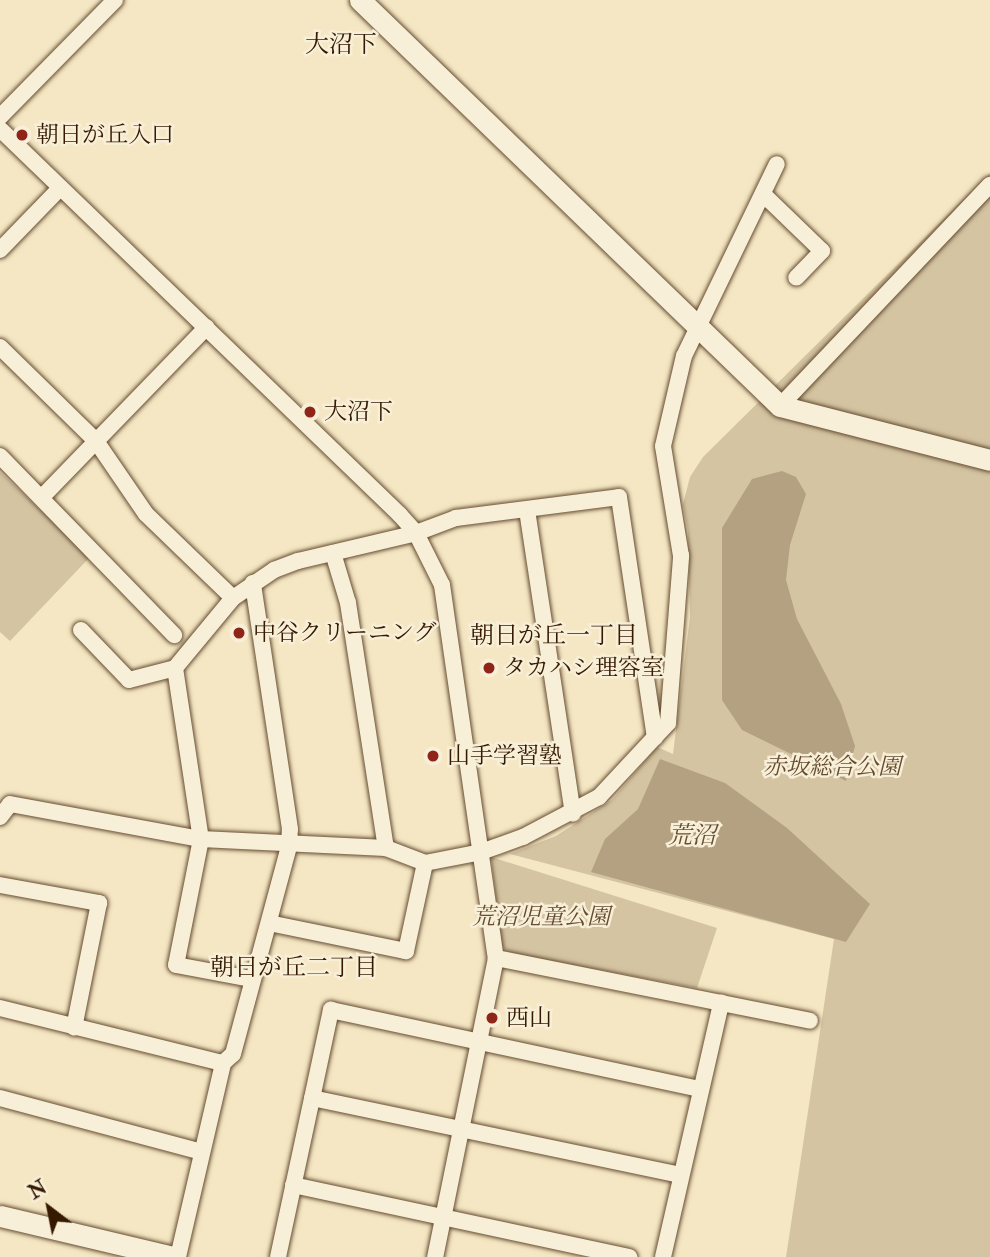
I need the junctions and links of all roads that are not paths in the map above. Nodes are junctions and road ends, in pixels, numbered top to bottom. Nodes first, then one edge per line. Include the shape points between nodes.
1 (115, 0) edge
2 (360, 0) edge
3 (0, 117) edge
4 (0, 128) edge
5 (777, 164) dead end
6 (990, 185) edge
7 (60, 188) junction
8 (763, 194) junction
9 (0, 250) edge
10 (796, 278) dead end
11 (207, 327) junction
12 (699, 327) junction
13 (0, 346) edge
14 (780, 405) junction
15 (96, 441) junction
16 (0, 456) edge
17 (990, 460) edge
18 (43, 496) junction
19 (527, 510) junction
20 (416, 533) junction
21 (332, 553) junction
22 (253, 583) junction
23 (233, 598) junction
24 (82, 630) dead end
25 (174, 635) dead end
26 (175, 668) junction
27 (655, 737) junction
28 (573, 814) junction
29 (0, 817) edge
30 (201, 839) junction
31 (289, 846) junction
32 (386, 848) junction
33 (481, 852) junction
34 (425, 863) junction
35 (0, 885) edge
36 (269, 923) junction
37 (496, 958) junction
38 (251, 979) junction
39 (721, 1003) junction
40 (0, 1008) edge
41 (810, 1021) dead end
42 (74, 1028) junction
43 (480, 1042) junction
44 (223, 1063) junction
45 (699, 1089) junction
46 (0, 1098) edge
47 (312, 1098) junction
48 (461, 1132) junction
49 (202, 1152) junction
50 (681, 1175) junction
51 (293, 1185) junction
52 (0, 1216) edge
53 (443, 1219) junction
54 (112, 1249) edge
55 (176, 1257) edge
56 (278, 1257) edge
57 (435, 1257) edge
58 (629, 1257) edge
59 (663, 1257) edge

1 - 3 street
2 - 12 street
4 - 7 street
5 - 8 street
6 - 14 street
7 - 9 street
7 - 11 street
8 - 10 street via 822,251
8 - 12 street
11 - 15 street
11 - 20 street
12 - 14 street
12 - 27 street via 684,356 663,446 681,556 668,723
13 - 15 street
14 - 17 street
15 - 18 street
15 - 23 street via 146,514
16 - 18 street
18 - 25 street
19 - 20 street via 456,518
19 - 27 street via 619,497
19 - 28 street
20 - 21 street
20 - 33 street via 442,585
21 - 22 street via 298,561
21 - 32 street via 348,603
22 - 23 street
22 - 31 street
23 - 26 street
24 - 26 street via 129,680
26 - 30 street
27 - 28 street via 599,797
28 - 33 street
29 - 30 street via 10,804
30 - 31 street
30 - 38 street via 176,965
31 - 32 street
31 - 36 street
32 - 34 street
33 - 34 street
33 - 37 street
34 - 36 street via 406,951
35 - 42 street via 99,903
36 - 38 street
37 - 39 street
37 - 43 street
38 - 44 street via 233,1054
39 - 41 street
39 - 45 street
40 - 42 street
42 - 44 street
43 - 45 street
43 - 47 street via 331,1010
43 - 48 street
44 - 49 street
45 - 50 street
46 - 49 street
47 - 48 street
47 - 51 street
48 - 50 street
48 - 53 street
49 - 55 street
50 - 59 street
51 - 53 street
51 - 56 street
52 - 54 street
53 - 57 street
53 - 58 street
54 - 55 street

